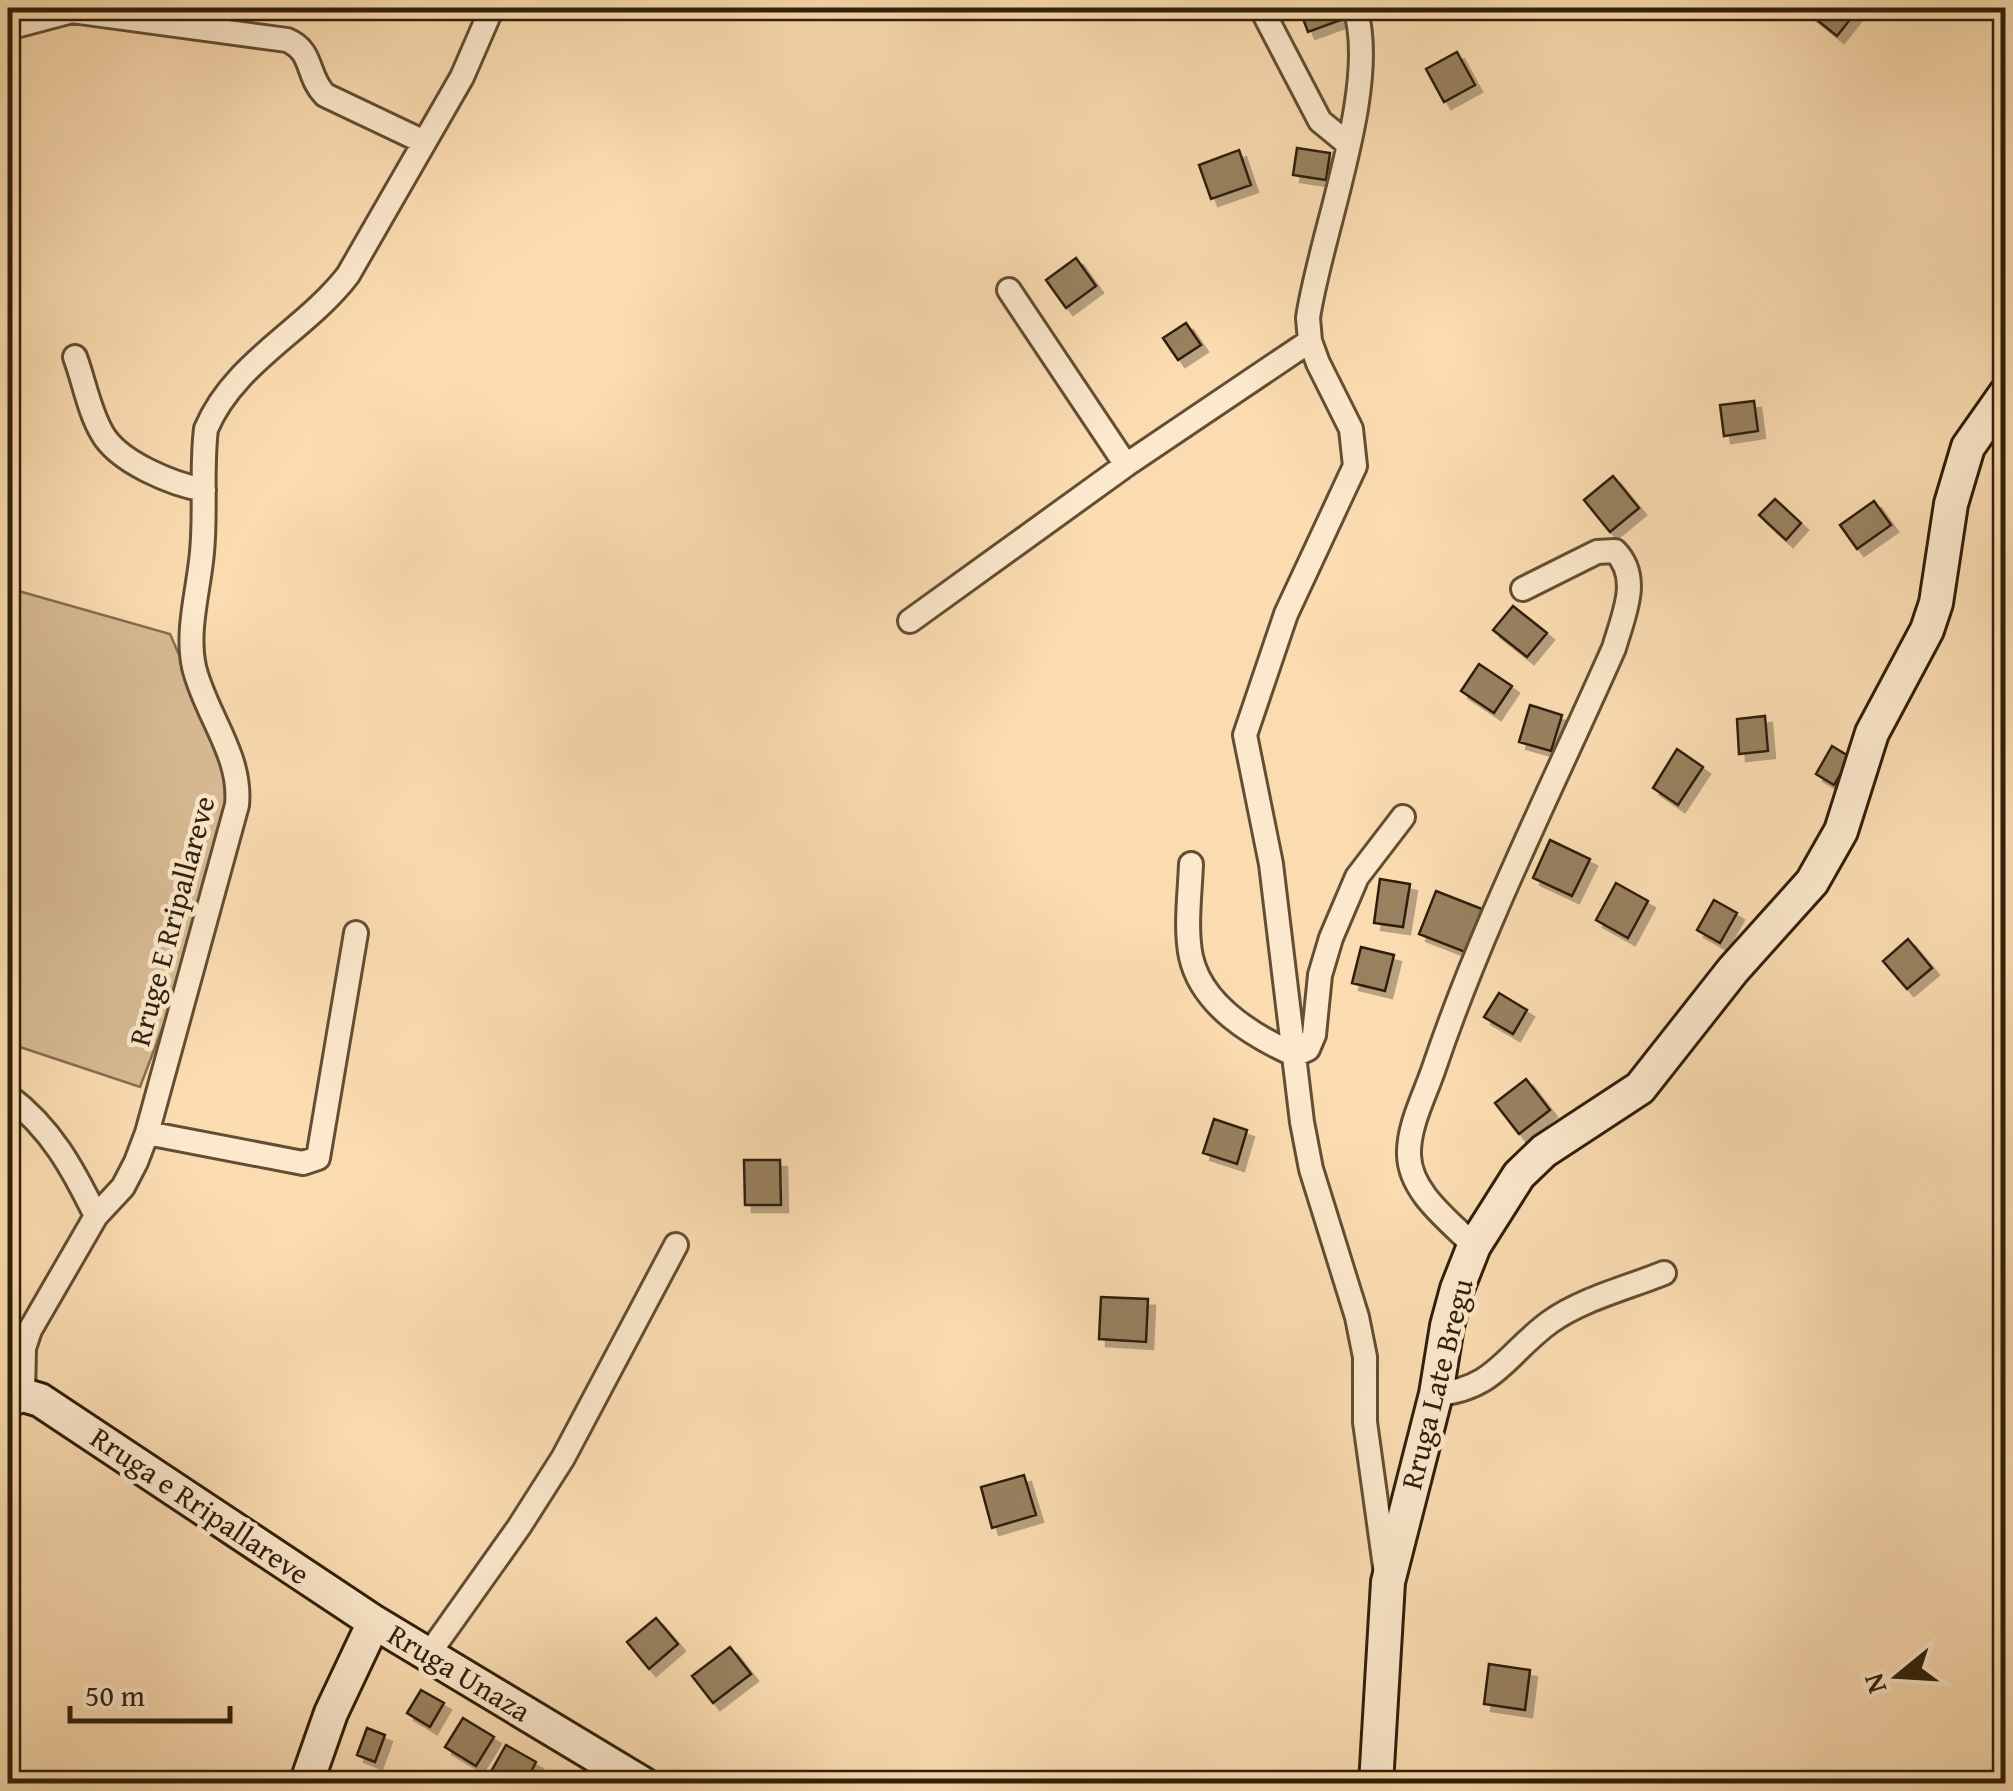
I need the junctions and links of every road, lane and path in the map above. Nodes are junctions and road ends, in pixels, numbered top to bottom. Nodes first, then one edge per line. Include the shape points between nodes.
1 (492, 8) edge
2 (1261, 8) edge
3 (1354, 8) edge
4 (8, 28) edge
5 (424, 142) junction
6 (1348, 144) junction
7 (1008, 290) dead end
8 (1310, 341) junction
9 (75, 358) dead end
10 (2006, 393) edge
11 (1126, 464) junction
12 (204, 490) junction
13 (1523, 589) dead end
14 (910, 621) dead end
15 (1404, 816) dead end
16 (1192, 864) dead end
17 (356, 933) dead end
18 (1295, 1055) junction
19 (8, 1096) edge
20 (148, 1133) junction
21 (96, 1216) junction
22 (676, 1245) dead end
23 (1474, 1246) junction
24 (1664, 1274) dead end
25 (1436, 1394) junction
26 (15, 1398) edge
27 (1388, 1582) junction
28 (374, 1622) junction
29 (428, 1655) junction
30 (306, 1784) edge
31 (643, 1784) edge
32 (1376, 1784) edge

1 - 5 street, Rruge E Rripallareve
2 - 6 street via 1315,113
3 - 6 street via 1360,54
4 - 5 street via 72,12 287,40 308,56 325,95
5 - 12 street, Rruge E Rripallareve via 348,275 250,366 213,412 206,429
6 - 8 street via 1312,292
7 - 11 street
8 - 11 street
8 - 18 street via 1351,429 1354,466 1286,614 1246,735 1271,864
9 - 12 street via 102,434 116,450 152,473
10 - 23 main road, Rruga Late Bregu via 1968,446 1927,630 1872,732 1841,830 1812,882 1640,1088 1519,1175
11 - 14 street
12 - 20 street, Rruge E Rripallareve via 191,643 239,786
13 - 23 street via 1597,552 1615,551 1626,562 1631,584 1614,648 1452,1014 1412,1133 1415,1180
15 - 18 street via 1357,877 1320,974 1314,1034 1308,1049
16 - 18 street via 1189,938 1195,972 1227,1013
17 - 20 street via 318,1158 303,1163
18 - 27 street via 1311,1169 1365,1357 1366,1422
19 - 21 street via 52,1137
20 - 21 street, Rruge E Rripallareve via 124,1187
21 - 26 street, Rruga e Rripallareve via 30,1330
22 - 29 street via 563,1458
23 - 25 main road, Rruga Late Bregu via 1447,1326
24 - 25 street via 1550,1322 1485,1382
25 - 27 main road, Rruga Late Bregu
26 - 28 main road, Rruga e Rripallareve via 40,1400
27 - 32 main road, Rruga Late Bregu
28 - 29 main road, Rruga Unaza
28 - 30 main road, Rruga Unaza
29 - 31 main road, Rruga Unaza

